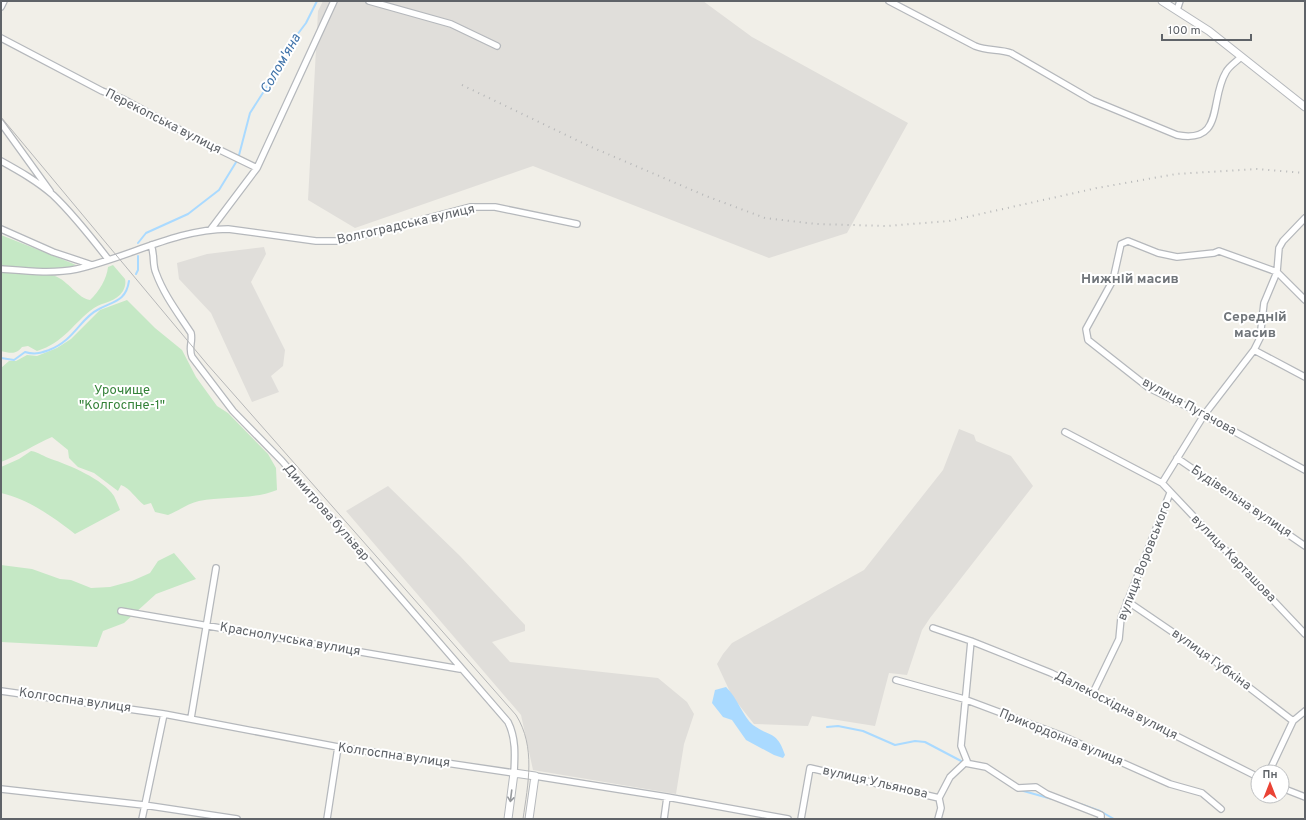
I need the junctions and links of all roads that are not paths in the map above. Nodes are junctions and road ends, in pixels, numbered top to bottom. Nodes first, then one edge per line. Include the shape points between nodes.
1 (4, 1) edge
2 (334, 1) edge
3 (369, 1) edge
4 (889, 1) edge
5 (1162, 1) edge
6 (1180, 1) edge
7 (1, 7) edge
8 (1177, 10) junction
9 (1, 38) edge
10 (497, 46) dead end
11 (1241, 57) junction
12 (1305, 107) edge
13 (1, 123) edge
14 (1, 161) edge
15 (257, 168) junction
16 (56, 198) junction
17 (1305, 218) edge
18 (577, 224) dead end
19 (1, 229) edge
20 (211, 229) junction
21 (151, 245) junction
22 (108, 259) junction
23 (92, 265) junction
24 (1, 269) edge
25 (1277, 272) junction
26 (1305, 300) edge
27 (1254, 350) junction
28 (1305, 377) edge
29 (1204, 415) junction
30 (1065, 432) dead end
31 (1177, 458) junction
32 (1305, 470) edge
33 (1162, 484) junction
34 (1170, 494) junction
35 (1305, 546) edge
36 (216, 568) dead end
37 (1127, 602) junction
38 (121, 611) dead end
39 (207, 626) junction
40 (933, 628) dead end
41 (1305, 634) edge
42 (971, 641) junction
43 (460, 669) junction
44 (896, 680) dead end
45 (1, 691) edge
46 (1092, 695) junction
47 (964, 699) junction
48 (1305, 711) edge
49 (164, 714) junction
50 (191, 718) junction
51 (1293, 721) junction
52 (338, 748) junction
53 (965, 763) junction
54 (1273, 764) edge
55 (514, 773) junction
56 (1250, 773) edge
57 (535, 776) junction
58 (1, 789) edge
59 (1290, 791) edge
60 (667, 797) junction
61 (1305, 797) edge
62 (939, 798) junction
63 (144, 805) junction
64 (1221, 808) dead end
65 (142, 819) edge
66 (237, 819) edge
67 (327, 819) edge
68 (508, 819) edge
69 (529, 819) edge
70 (664, 819) edge
71 (788, 819) edge
72 (801, 819) edge
73 (938, 819) edge
74 (1101, 819) edge

1 - 7 street
2 - 15 street
3 - 10 street via 451,24
4 - 11 street via 975,46 985,50 1004,50 1011,53 1092,100 1177,135 1199,136 1208,129 1225,73
5 - 8 street
6 - 8 street
8 - 11 street via 1209,31
9 - 15 street, Перекопська вулиця
11 - 12 street
13 - 16 street
14 - 16 street via 36,182
15 - 20 street
16 - 22 street
17 - 25 street via 1279,248
18 - 20 street, Волгоградська вулиця via 495,208 470,208 342,241 316,241
19 - 23 street via 53,252
20 - 21 street, Волгоградська вулиця
21 - 22 street, Волгоградська вулиця
21 - 43 street, Димитрова бульвар via 154,267 163,289 190,333 192,357 233,411 282,461
22 - 23 street, Волгоградська вулиця
23 - 24 street, Волгоградська вулиця via 63,272
25 - 26 street
25 - 27 street via 1264,303 1260,338
25 - 29 street, вулиця Пугачова via 1219,251 1177,257 1158,254 1128,241 1121,244 1113,280 1086,329 1088,340 1149,388
27 - 28 street
27 - 29 street
29 - 31 street
29 - 32 street, вулиця Пугачова
30 - 33 street
31 - 33 street
31 - 35 street, Будівельна вулиця
33 - 34 street, вулиця Карташова
34 - 37 street, вулиця Воровського
34 - 41 street, вулиця Карташова
36 - 39 street
37 - 46 street, вулиця Воровського via 1120,618 1119,639
37 - 51 street, вулиця Губкіна via 1212,659
38 - 39 street, Краснолучська вулиця
39 - 43 street, Краснолучська вулиця
39 - 50 street
40 - 42 street, Далекосхідна вулиця
42 - 46 street, Далекосхідна вулиця via 1051,673
42 - 47 street
43 - 55 street, Димитрова бульвар via 508,722 514,742
44 - 47 street, Прикордонна вулиця
45 - 49 street, Колгоспна вулиця
46 - 56 street, Далекосхідна вулиця
47 - 53 street via 961,746 967,761
47 - 64 street, Прикордонна вулиця via 1060,735 1170,784 1202,793
48 - 51 street
49 - 50 street, Колгоспна вулиця
49 - 63 street
50 - 52 street, Колгоспна вулиця
51 - 54 street
52 - 55 street, Колгоспна вулиця
52 - 67 street
53 - 62 street via 950,777
53 - 74 street via 986,767 1018,788 1036,786 1047,794 1101,815
55 - 57 street, Колгоспна вулиця
55 -> 68 street
57 - 60 street, Колгоспна вулиця
57 - 69 street
58 - 63 street
59 - 61 street
60 - 70 street
60 - 71 street, Колгоспна вулиця
62 - 72 street, вулиця Ульянова via 810,768
62 - 73 street via 941,808
63 - 65 street
63 - 66 street

